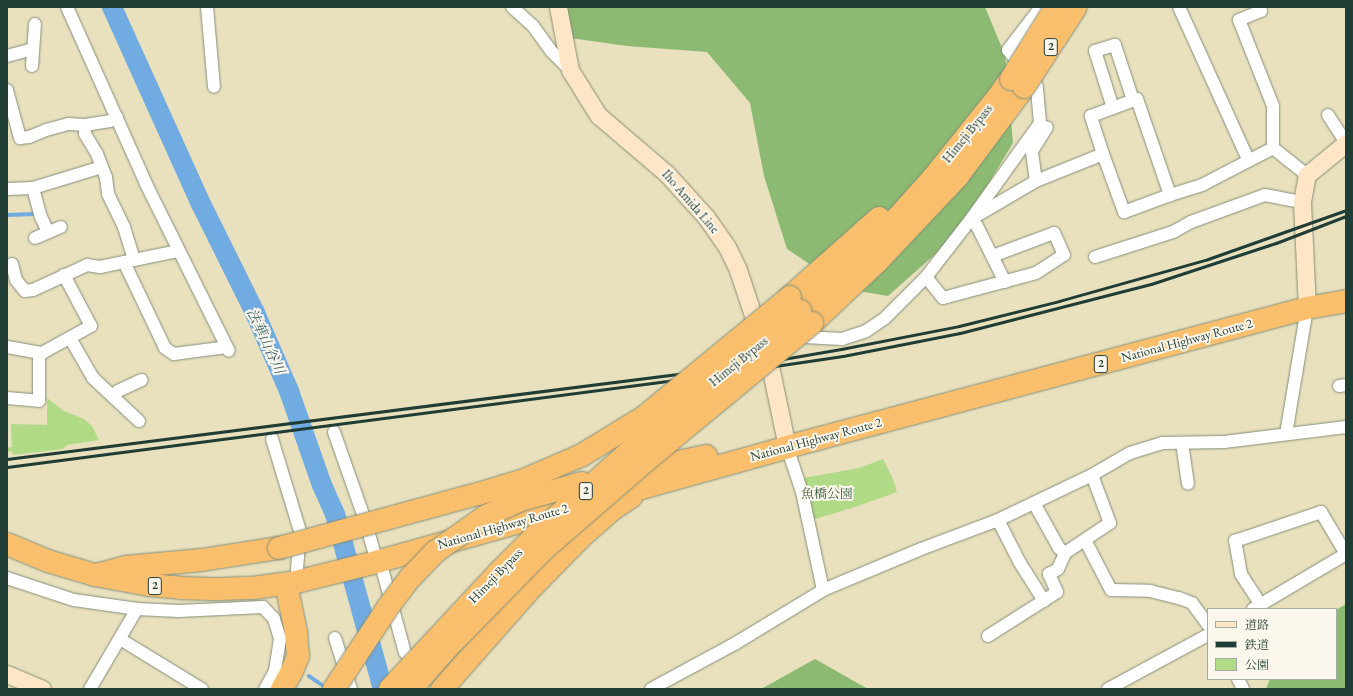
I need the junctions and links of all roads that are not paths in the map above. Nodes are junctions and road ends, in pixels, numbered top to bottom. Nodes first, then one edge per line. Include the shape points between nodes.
1 (67, 7) edge
2 (207, 7) edge
3 (512, 7) edge
4 (558, 7) edge
5 (1041, 7) edge
6 (1056, 7) edge
7 (1076, 7) edge
8 (1179, 7) edge
9 (1260, 7) edge
10 (35, 24) dead end
11 (33, 49) junction
12 (7, 56) edge
13 (32, 66) dead end
14 (570, 70) junction
15 (1017, 83) junction
16 (214, 87) dead end
17 (7, 90) edge
18 (1133, 100) junction
19 (1113, 108) junction
20 (9, 113) edge
21 (1328, 114) dead end
22 (117, 117) junction
23 (85, 125) junction
24 (1047, 127) dead end
25 (1346, 143) edge
26 (1273, 148) junction
27 (1103, 154) junction
28 (1249, 161) junction
29 (102, 167) junction
30 (1308, 175) junction
31 (1036, 181) junction
32 (33, 188) junction
33 (7, 189) edge
34 (1170, 195) junction
35 (1302, 202) junction
36 (972, 219) junction
37 (61, 227) dead end
38 (48, 232) junction
39 (35, 238) dead end
40 (178, 251) junction
41 (992, 256) junction
42 (1100, 259) dead end
43 (129, 261) junction
44 (12, 264) dead end
45 (64, 275) junction
46 (926, 277) junction
47 (11, 282) edge
48 (1004, 282) junction
49 (1346, 301) edge
50 (752, 308) junction
51 (1307, 308) junction
52 (801, 310) junction
53 (70, 338) junction
54 (7, 347) edge
55 (39, 354) junction
56 (142, 380) dead end
57 (113, 397) junction
58 (7, 398) edge
59 (139, 421) dead end
60 (1346, 427) edge
61 (334, 432) dead end
62 (1286, 434) junction
63 (272, 438) dead end
64 (786, 443) junction
65 (1182, 443) junction
66 (1092, 475) junction
67 (1188, 484) dead end
68 (647, 486) junction
69 (1034, 503) junction
70 (998, 520) junction
71 (1086, 540) junction
72 (7, 544) edge
73 (1065, 553) junction
74 (1346, 554) edge
75 (378, 562) junction
76 (94, 575) junction
77 (7, 578) edge
78 (297, 582) junction
79 (823, 590) junction
80 (1044, 601) junction
81 (1257, 607) edge
82 (137, 609) junction
83 (1207, 624) edge
84 (988, 636) dead end
85 (1207, 637) edge
86 (335, 638) dead end
87 (120, 639) junction
88 (405, 653) dead end
89 (8, 676) edge
90 (1238, 680) edge
91 (42, 689) edge
92 (90, 689) edge
93 (202, 689) edge
94 (265, 689) edge
95 (282, 689) edge
96 (334, 689) edge
97 (351, 689) edge
98 (390, 689) edge
99 (411, 689) edge
100 (442, 689) edge
101 (651, 689) edge
102 (1108, 689) edge
103 (1243, 689) edge

1 - 22 street
2 - 16 street
3 - 14 street via 533,26 552,52
4 - 14 main road, Iho Amida Line
5 - 36 street via 1008,50 1037,87 1040,123
6 - 15 highway, Himeji Bypass / 2, bridge
7 - 15 highway, Himeji Bypass / 2, bridge
8 - 28 street
9 - 26 street via 1260,11 1239,20 1274,106
10 - 11 street
11 - 12 street
11 - 13 street
14 - 50 main road, Iho Amida Line via 598,115 667,174 706,217 730,253
15 - 52 highway, Himeji Bypass / 2 via 998,97 933,178 896,219 855,262
15 - 52 highway, Himeji Bypass / 2 via 958,176 877,262
17 - 20 street
18 - 19 street
18 - 19 street via 1114,45 1095,50
18 - 34 street via 1137,99
19 - 27 street via 1091,116
20 - 23 street via 20,138 68,124
21 - 25 street
22 - 23 street via 110,121
22 - 40 street
23 - 29 street via 85,134
24 - 31 street via 1032,151
25 - 30 main road
26 - 28 street
26 - 30 street
27 - 31 street
27 - 34 street via 1124,212
28 - 34 street via 1202,185
29 - 32 street
29 - 43 street via 108,194 121,211
30 - 35 main road
31 - 36 street
32 - 33 street
32 - 38 street
35 - 42 street via 1265,195
35 - 51 main road
36 - 41 street
36 - 46 street
37 - 38 street
38 - 39 street
40 - 43 street
40 - 43 street via 228,349 174,354 165,348
41 - 48 street
41 - 48 street via 1054,233 1064,255 1036,273
43 - 45 street via 95,267 87,265
44 - 47 street
45 - 47 street via 33,290 25,291
45 - 53 street via 91,326
46 - 48 street via 943,298
46 - 50 street via 885,318 866,331 842,339 804,337
49 - 51 highway, National Highway Route 2 / 2
50 - 64 main road, Iho Amida Line via 770,366
51 - 62 street
51 - 64 highway, National Highway Route 2 / 2 via 856,429
52 - 76 highway, bridge via 644,417 582,455 524,480 279,548 202,560 126,567
52 - 98 highway, Himeji Bypass / 2, bridge via 640,442 535,536
52 - 99 highway, Himeji Bypass / 2, bridge via 655,453 544,549 448,647
53 - 55 street
53 - 57 street via 92,378
54 - 55 street
55 - 58 street via 39,401
56 - 57 street via 118,391
57 - 59 street
60 - 62 street
61 - 75 street
62 - 65 street via 1224,442
63 - 78 street via 300,531
64 - 68 highway, National Highway Route 2 / 2
64 - 79 street via 802,492
64 - 96 highway, bridge via 582,483 521,500 486,516 435,552 412,577 388,606
65 - 66 street via 1162,443 1130,453
65 - 67 street
66 - 69 street
66 - 71 street via 1110,523
68 - 75 highway, National Highway Route 2 / 2
68 - 100 highway via 613,509 582,536 532,587
69 - 70 street
69 - 73 street via 1059,548
70 - 79 street
70 - 80 street via 1020,563
71 - 73 street
71 - 83 street via 1111,590 1150,591 1180,598 1192,603
72 - 76 highway, National Highway Route 2 / 2 via 48,561
73 - 80 street via 1058,569 1049,574 1057,592
74 - 81 street
74 - 81 street via 1320,512 1235,540 1241,574
75 - 78 highway, National Highway Route 2 / 2
75 - 88 street
76 - 78 highway, National Highway Route 2 / 2 via 180,588 246,588
77 - 82 street via 74,600
78 - 95 highway via 298,656
79 - 101 street via 736,643
80 - 84 street
82 - 87 street
82 - 94 street via 179,611 263,607 274,619 280,639 275,671
85 - 102 street
86 - 97 street
87 - 92 street
87 - 93 street
89 - 91 main road
90 - 103 street

